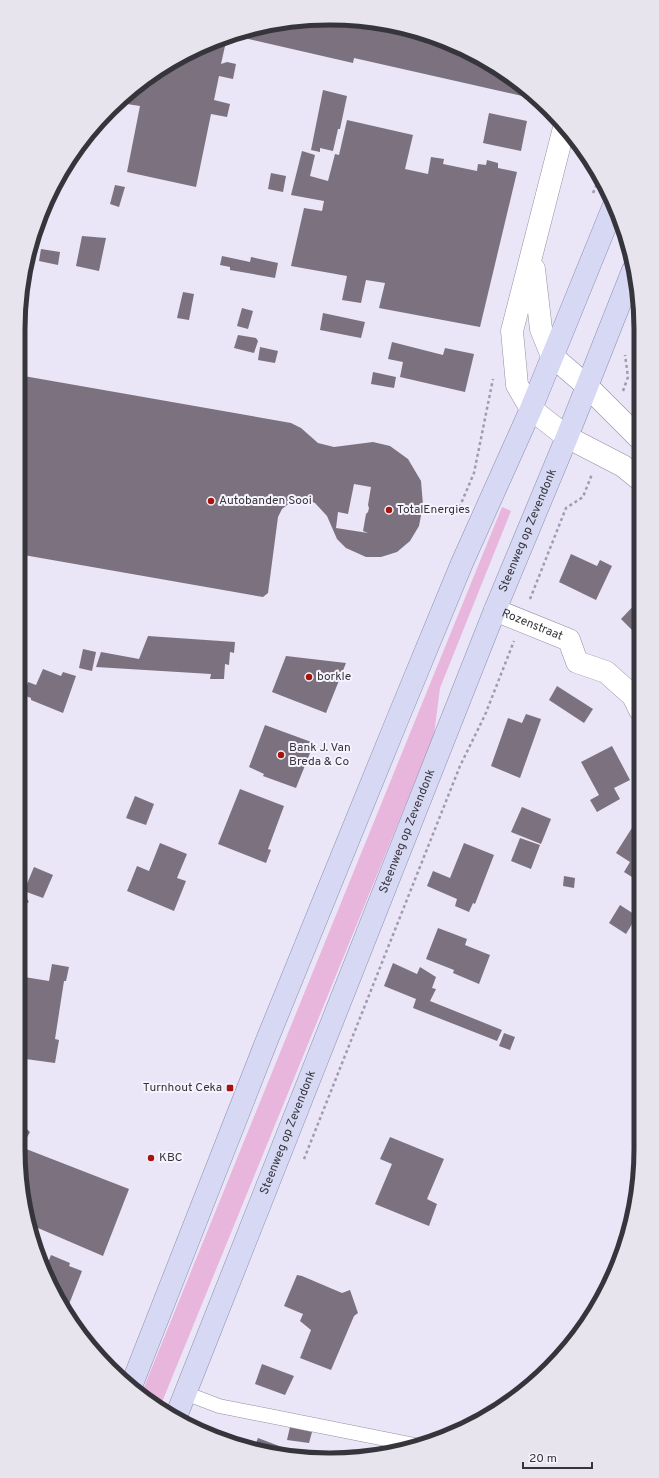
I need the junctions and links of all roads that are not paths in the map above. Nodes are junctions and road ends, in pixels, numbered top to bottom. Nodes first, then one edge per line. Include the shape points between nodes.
1 (562, 134) edge
2 (611, 213) edge
3 (532, 256) junction
4 (629, 279) edge
5 (552, 356) junction
6 (587, 386) junction
7 (531, 409) junction
8 (634, 433) edge
9 (567, 437) junction
10 (634, 475) edge
11 (495, 610) junction
12 (634, 698) edge
13 (133, 1381) edge
14 (185, 1394) junction
15 (178, 1412) edge
16 (407, 1443) edge

1 - 3 street
2 - 5 main road
3 - 5 street via 541,329
3 - 7 street via 512,331 517,385
4 - 6 main road, Steenweg op Zevendonk
5 - 6 street
5 - 7 main road
6 - 8 street
6 - 9 main road, Steenweg op Zevendonk
7 - 9 street
7 - 13 main road via 462,563 396,723 267,1040
9 - 10 street via 623,466
9 - 11 main road, Steenweg op Zevendonk
11 - 12 street, Rozenstraat via 570,640 577,662 606,672
11 - 14 main road, Steenweg op Zevendonk
14 - 15 main road, Steenweg op Zevendonk
14 - 16 lane via 219,1406

